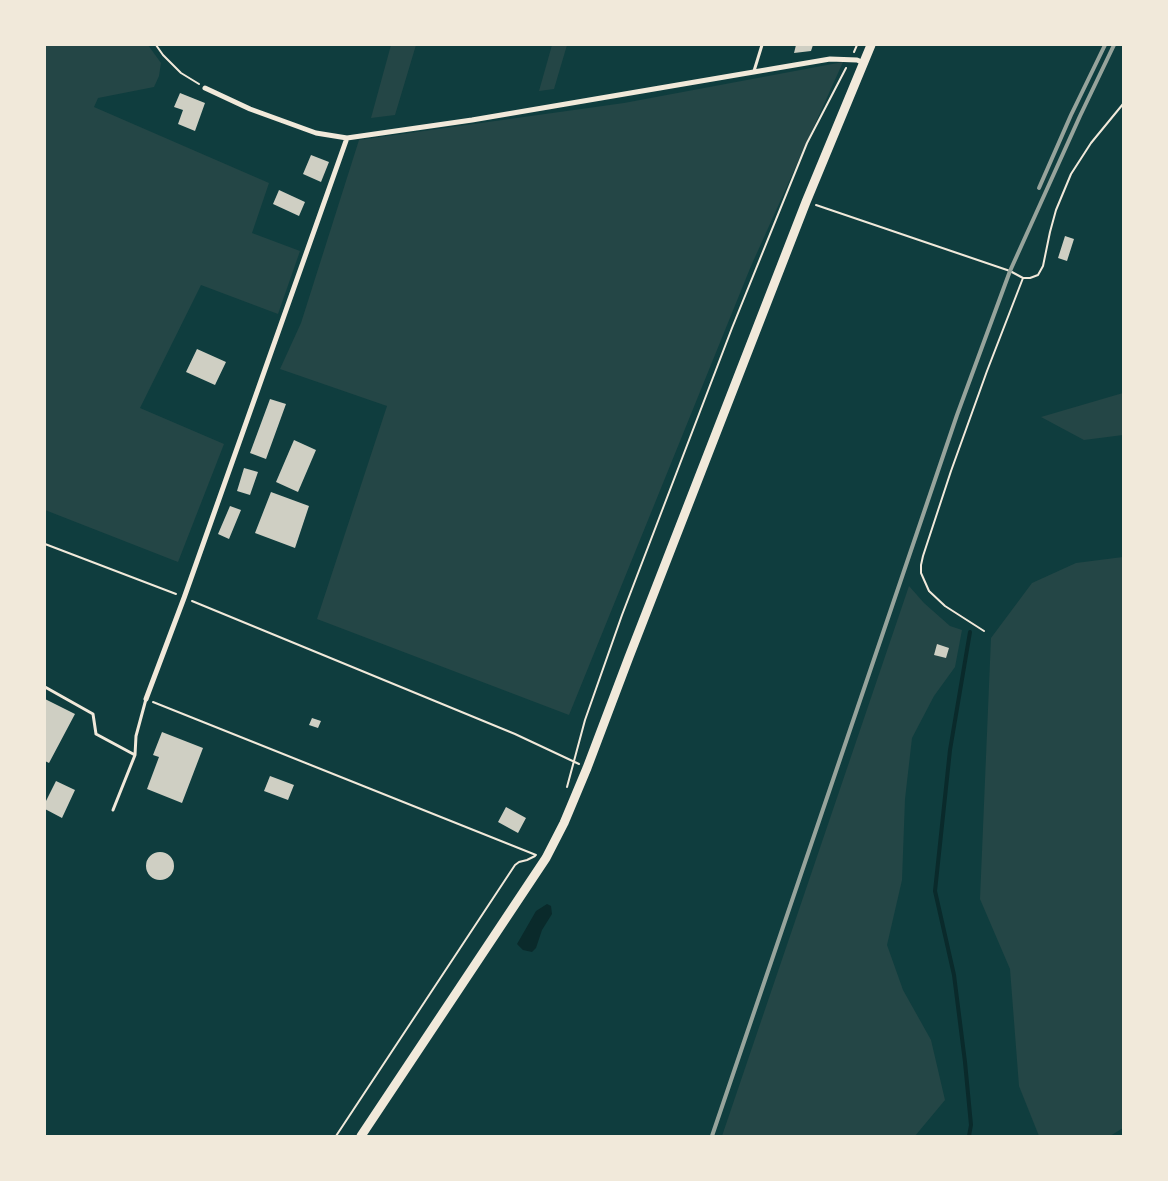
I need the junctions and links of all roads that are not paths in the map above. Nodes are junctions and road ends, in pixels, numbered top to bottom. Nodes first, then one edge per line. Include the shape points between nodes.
1 (762, 45) edge
2 (871, 45) edge
3 (864, 63) junction
4 (754, 72) junction
5 (205, 88) road end
6 (347, 138) junction
7 (45, 687) edge
8 (146, 699) joint
9 (135, 754) junction
10 (113, 810) dead end
11 (361, 1136) edge

1 - 4 lane
2 - 3 main road
3 - 4 street via 830,59
3 - 11 main road via 806,202 564,823 546,858
4 - 6 street
5 - 6 street via 316,134
6 - 8 street
7 - 9 lane via 93,714 96,734
8 - 9 lane via 136,736
9 - 10 lane

